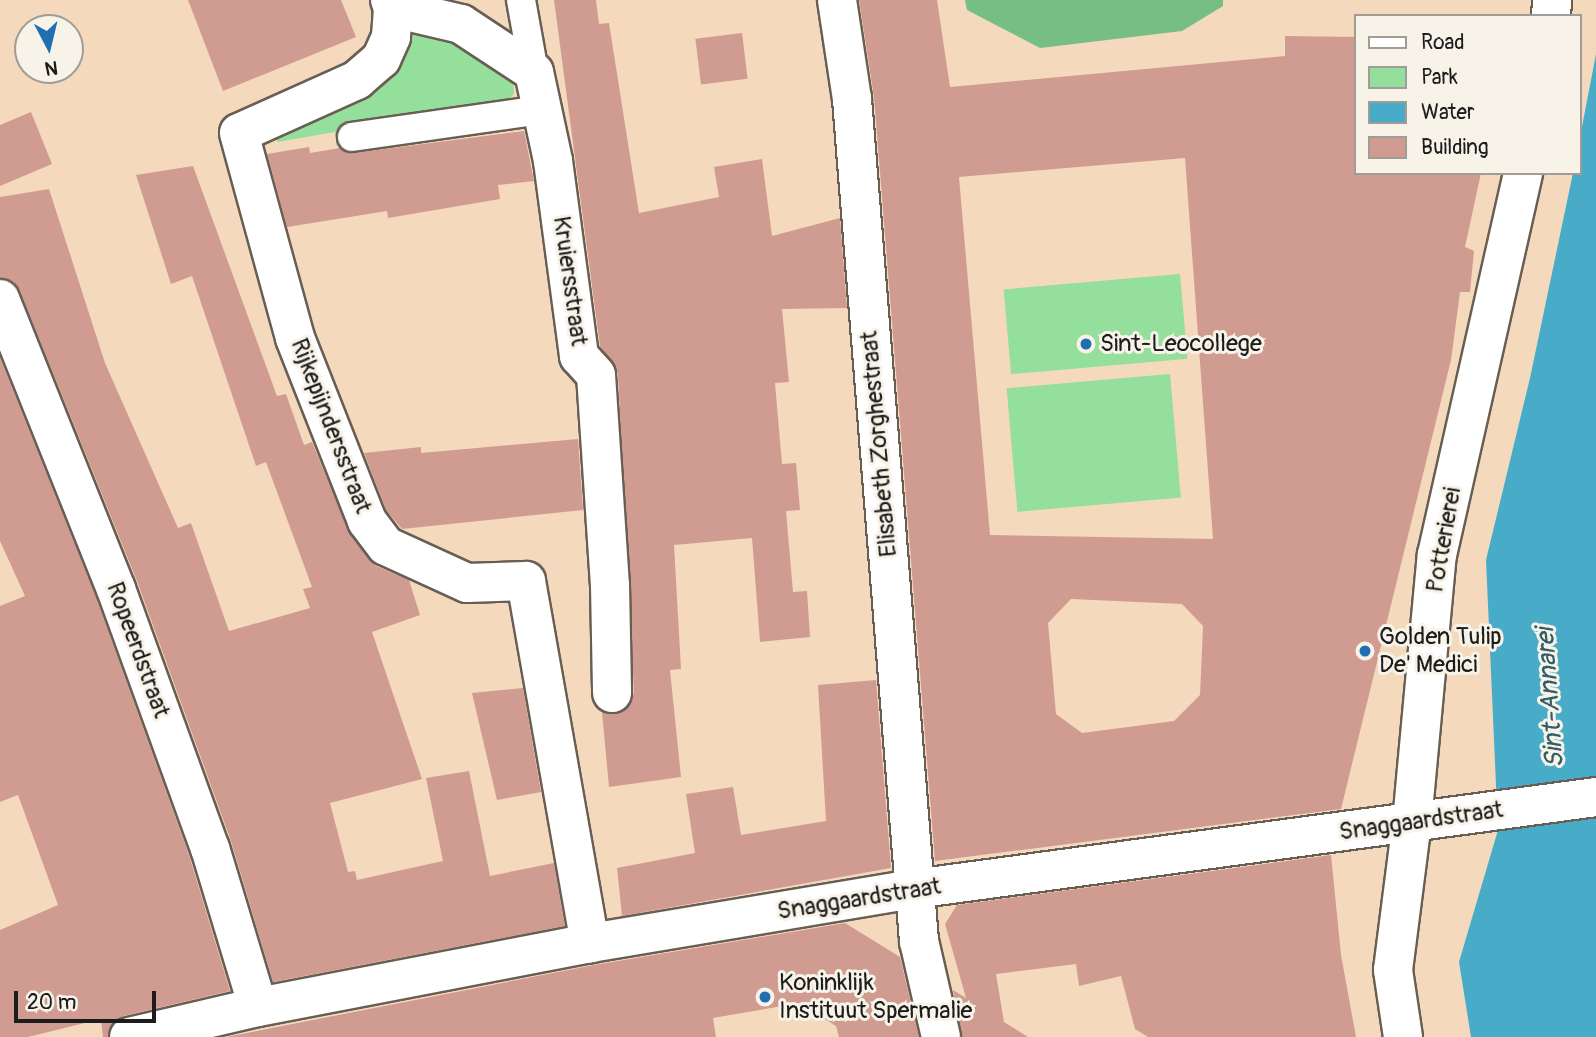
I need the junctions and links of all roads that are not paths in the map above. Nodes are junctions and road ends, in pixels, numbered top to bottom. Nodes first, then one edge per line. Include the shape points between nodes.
1 (521, 0) edge
2 (837, 0) edge
3 (392, 4) edge
4 (534, 72) junction
5 (542, 110) junction
6 (352, 137) dead end
7 (1523, 175) edge
8 (0, 299) edge
9 (612, 693) dead end
10 (1596, 797) edge
11 (1412, 822) junction
12 (915, 889) junction
13 (590, 943) junction
14 (258, 1007) junction
15 (129, 1037) edge
16 (941, 1037) edge
17 (1403, 1037) edge

1 - 4 lane
2 - 12 street, Elisabeth Zorghestraat via 853,113
3 - 4 street via 461,24
3 - 13 street, Rijkepijndersstraat via 391,37 381,60 357,80 239,133 295,338 367,521 386,546 467,583 526,581
4 - 5 street, Kruiersstraat
5 - 6 lane
5 - 9 street, Kruiersstraat via 554,160 579,356 596,375
7 - 11 street, Potterierei via 1437,555
8 - 14 street, Ropeerdstraat via 120,601 210,848
10 - 11 street, Snaggaardstraat
11 - 12 street, Snaggaardstraat
11 - 17 street, Potterierei via 1393,970
12 - 13 street, Snaggaardstraat
12 - 16 street, Elisabeth Zorghestraat via 919,940
13 - 14 street, Snaggaardstraat
14 - 15 street, Snaggaardstraat

